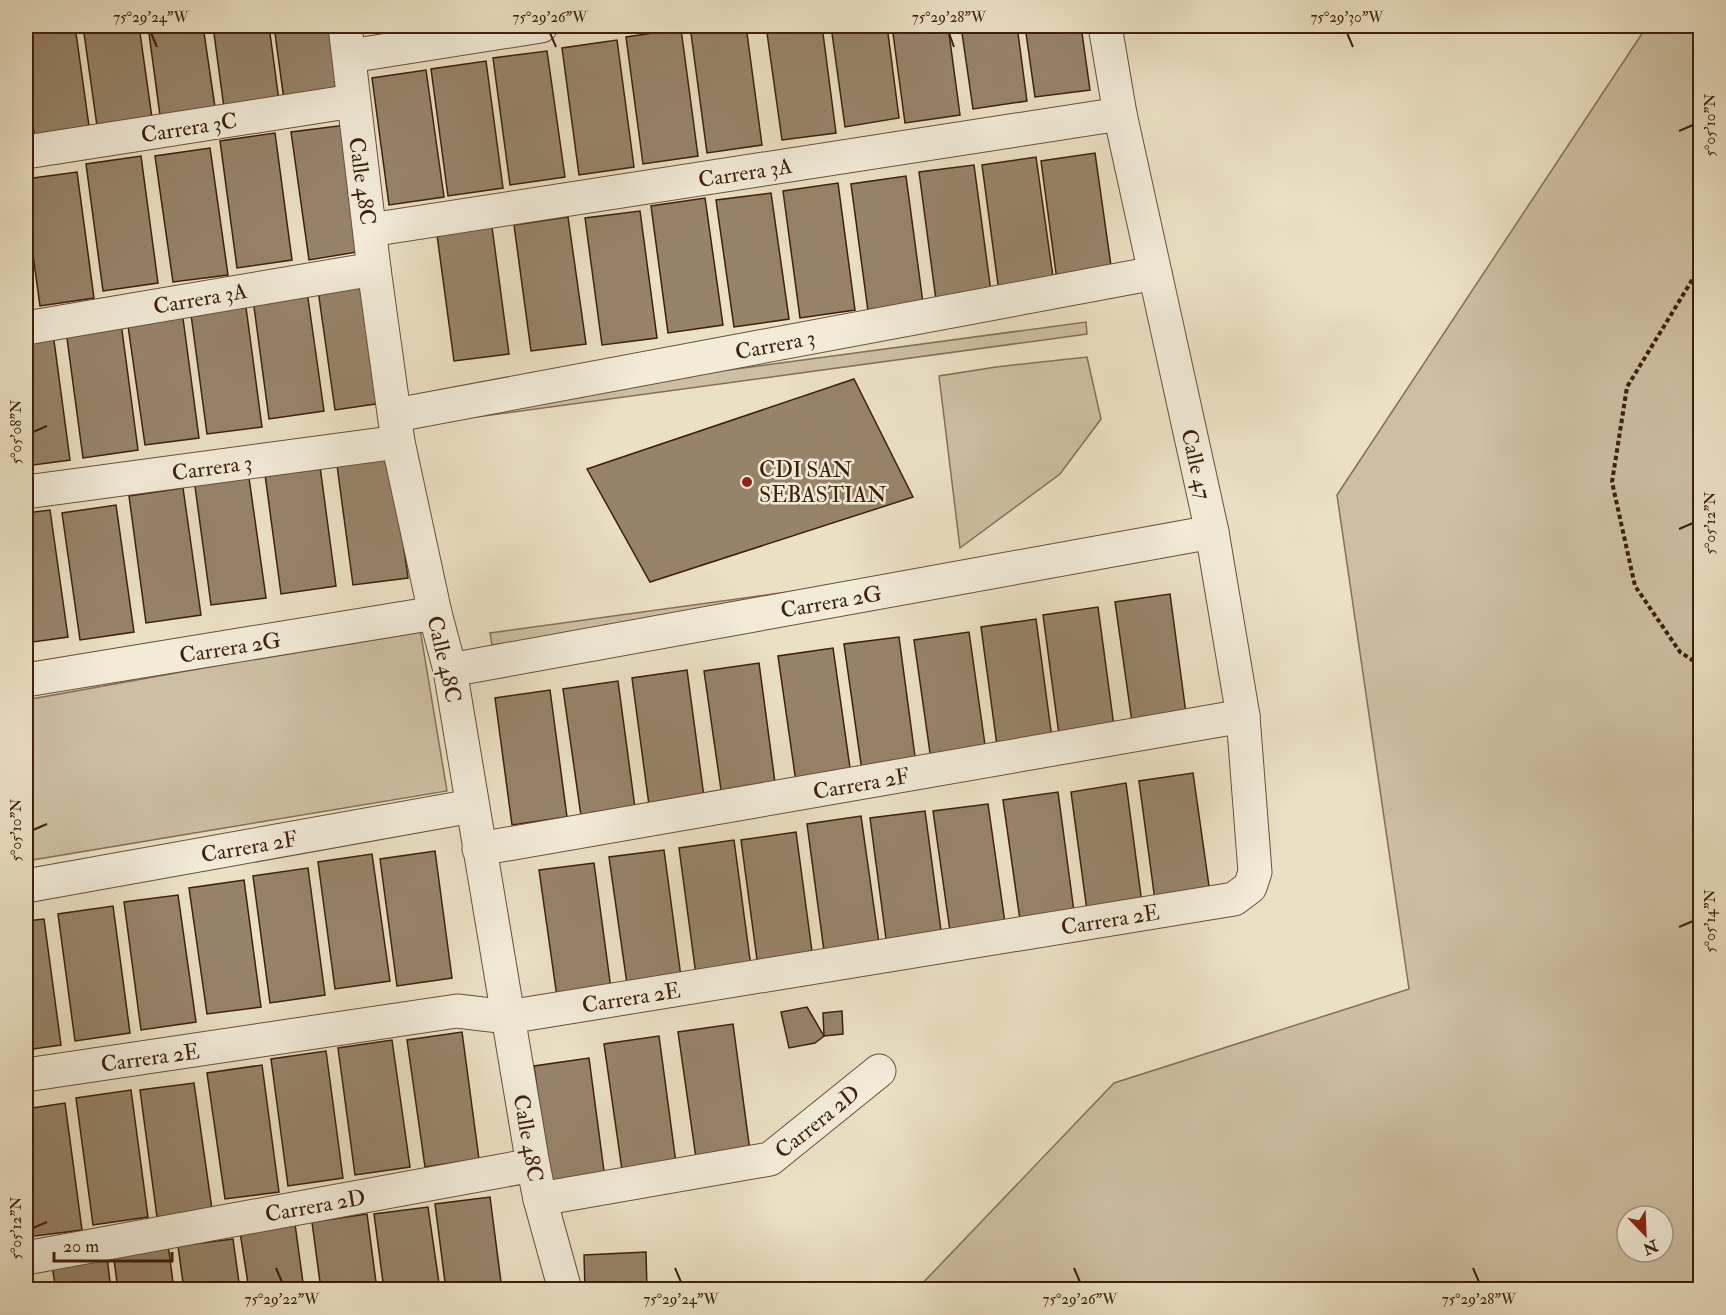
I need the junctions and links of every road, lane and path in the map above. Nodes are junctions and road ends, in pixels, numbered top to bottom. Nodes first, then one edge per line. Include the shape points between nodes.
1 (541, 26) edge
2 (1105, 26) edge
3 (348, 41) edge
4 (353, 101) junction
5 (1120, 114) junction
6 (26, 152) edge
7 (370, 231) junction
8 (1701, 267) edge
9 (374, 269) junction
10 (1155, 273) junction
11 (26, 328) edge
12 (397, 429) junction
13 (26, 492) edge
14 (1212, 532) junction
15 (435, 614) junction
16 (1701, 665) edge
17 (450, 670) junction
18 (26, 680) edge
19 (1244, 716) junction
20 (472, 806) junction
21 (479, 849) junction
22 (26, 886) edge
23 (1234, 899) joint
24 (508, 1017) junction
25 (879, 1071) dead end
26 (26, 1075) edge
27 (533, 1165) junction
28 (540, 1199) junction
29 (26, 1258) edge
30 (565, 1290) edge

1 - 3 street
2 - 5 street, Calle 47
3 - 4 street, Calle 48C
4 - 6 street, Carrera 3C
4 - 7 street, Calle 48C
5 - 7 street, Carrera 3A
5 - 10 street, Calle 47
7 - 9 street, Calle 48C
8 - 16 path via 1627,387 1612,482 1635,586 1680,652
9 - 11 street, Carrera 3A
9 - 12 street, Calle 48C
10 - 12 street, Carrera 3
10 - 14 street, Calle 47
12 - 13 street, Carrera 3
12 - 15 street, Calle 48C
14 - 17 street, Carrera 2G
14 - 19 street, Calle 47
15 - 17 street, Calle 48C
15 - 18 street, Carrera 2G
17 - 20 street, Calle 48C
19 - 21 street, Carrera 2F
19 - 23 street, Calle 47 via 1255,872 1250,887
20 - 21 street, Calle 48C
20 - 22 street, Carrera 2F
21 - 24 street, Calle 48C
23 - 24 street, Carrera 2E
24 - 26 street, Carrera 2E via 457,1011
24 - 27 street, Calle 48C
25 - 28 street, Carrera 2D via 770,1159
27 - 28 street, Calle 48C
27 - 29 street, Carrera 2D
28 - 30 street, Calle 48C

